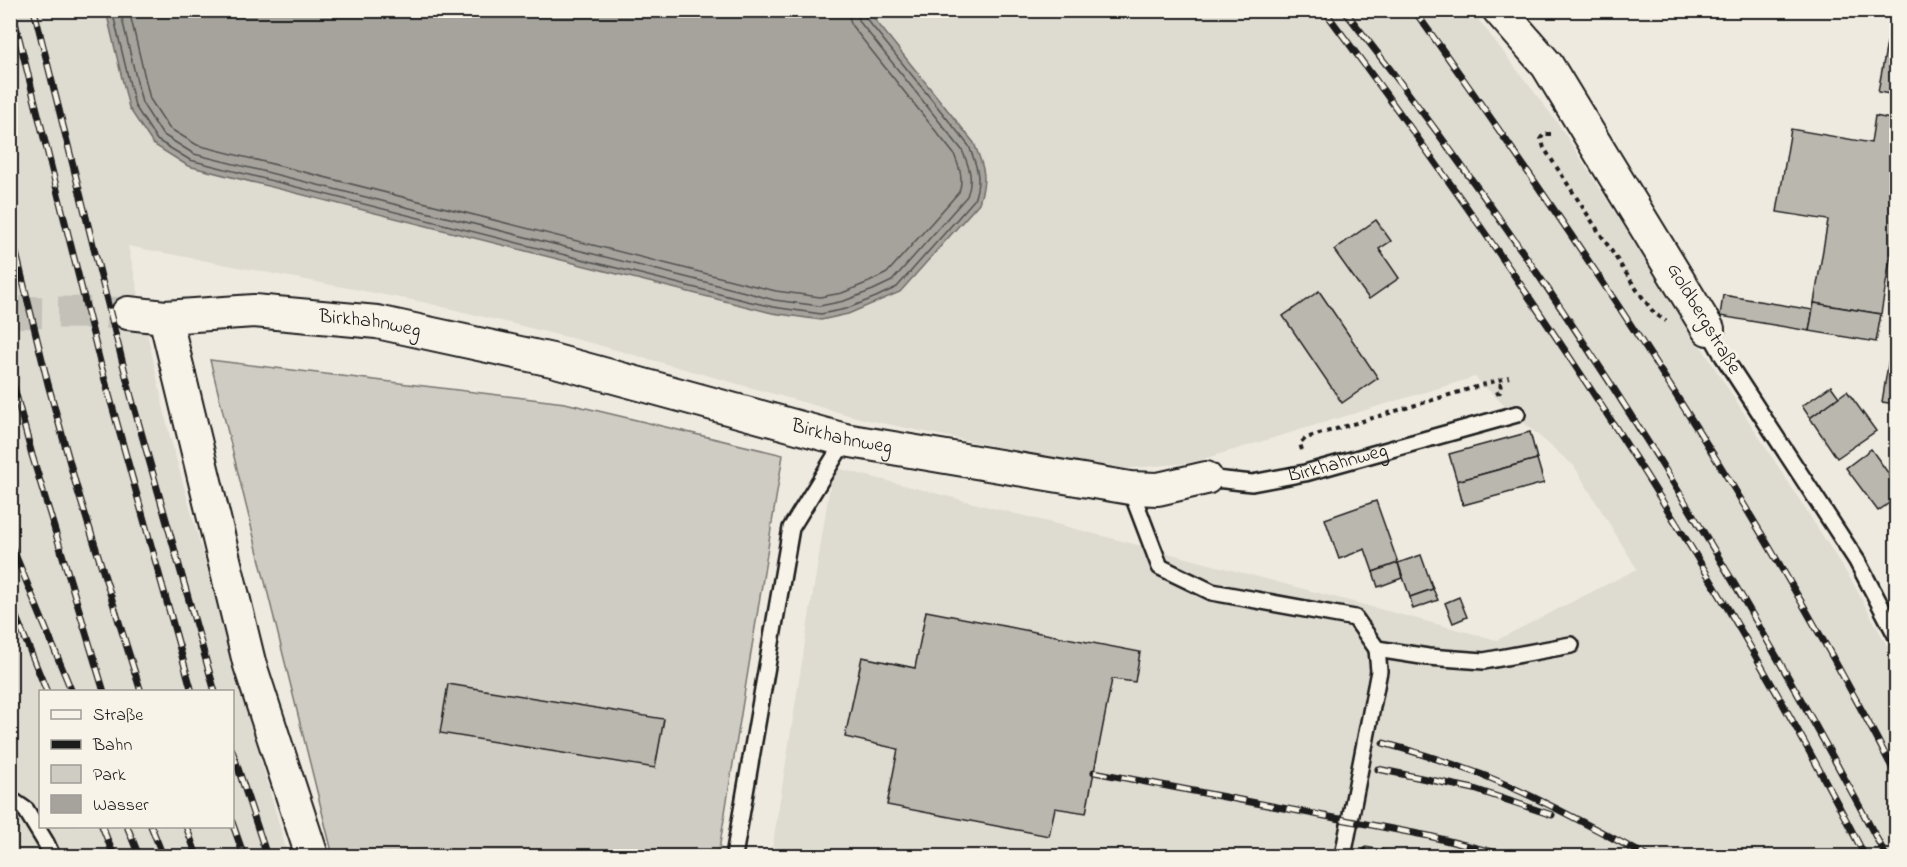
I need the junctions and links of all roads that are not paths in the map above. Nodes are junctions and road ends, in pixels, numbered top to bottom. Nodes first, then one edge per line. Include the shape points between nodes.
1 (1498, 10) edge
2 (128, 313) tunnel mouth
3 (165, 316) junction
4 (1708, 328) joint
5 (1517, 414) dead end
6 (845, 440) junction
7 (1206, 478) joint
8 (1130, 488) junction
9 (1896, 635) edge
10 (1571, 645) dead end
11 (1377, 649) junction
12 (10, 799) edge
13 (52, 856) edge
14 (312, 856) edge
15 (735, 856) edge
16 (1343, 856) edge

1 - 4 street, Goldbergstraße via 1547,65
2 - 3 street, Birkhahnweg
3 - 6 street, Birkhahnweg via 254,311 377,322 552,360
3 - 14 street via 249,662
4 - 9 lane, Goldbergstraße via 1857,561
5 - 7 lane, Birkhahnweg via 1305,473 1252,483
6 - 8 street, Birkhahnweg
6 - 15 lane via 791,528
7 - 8 street, Birkhahnweg via 1158,489
8 - 11 lane via 1160,567 1212,592 1355,618
10 - 11 lane via 1484,661
11 - 16 lane via 1379,671
12 - 13 lane via 26,810

